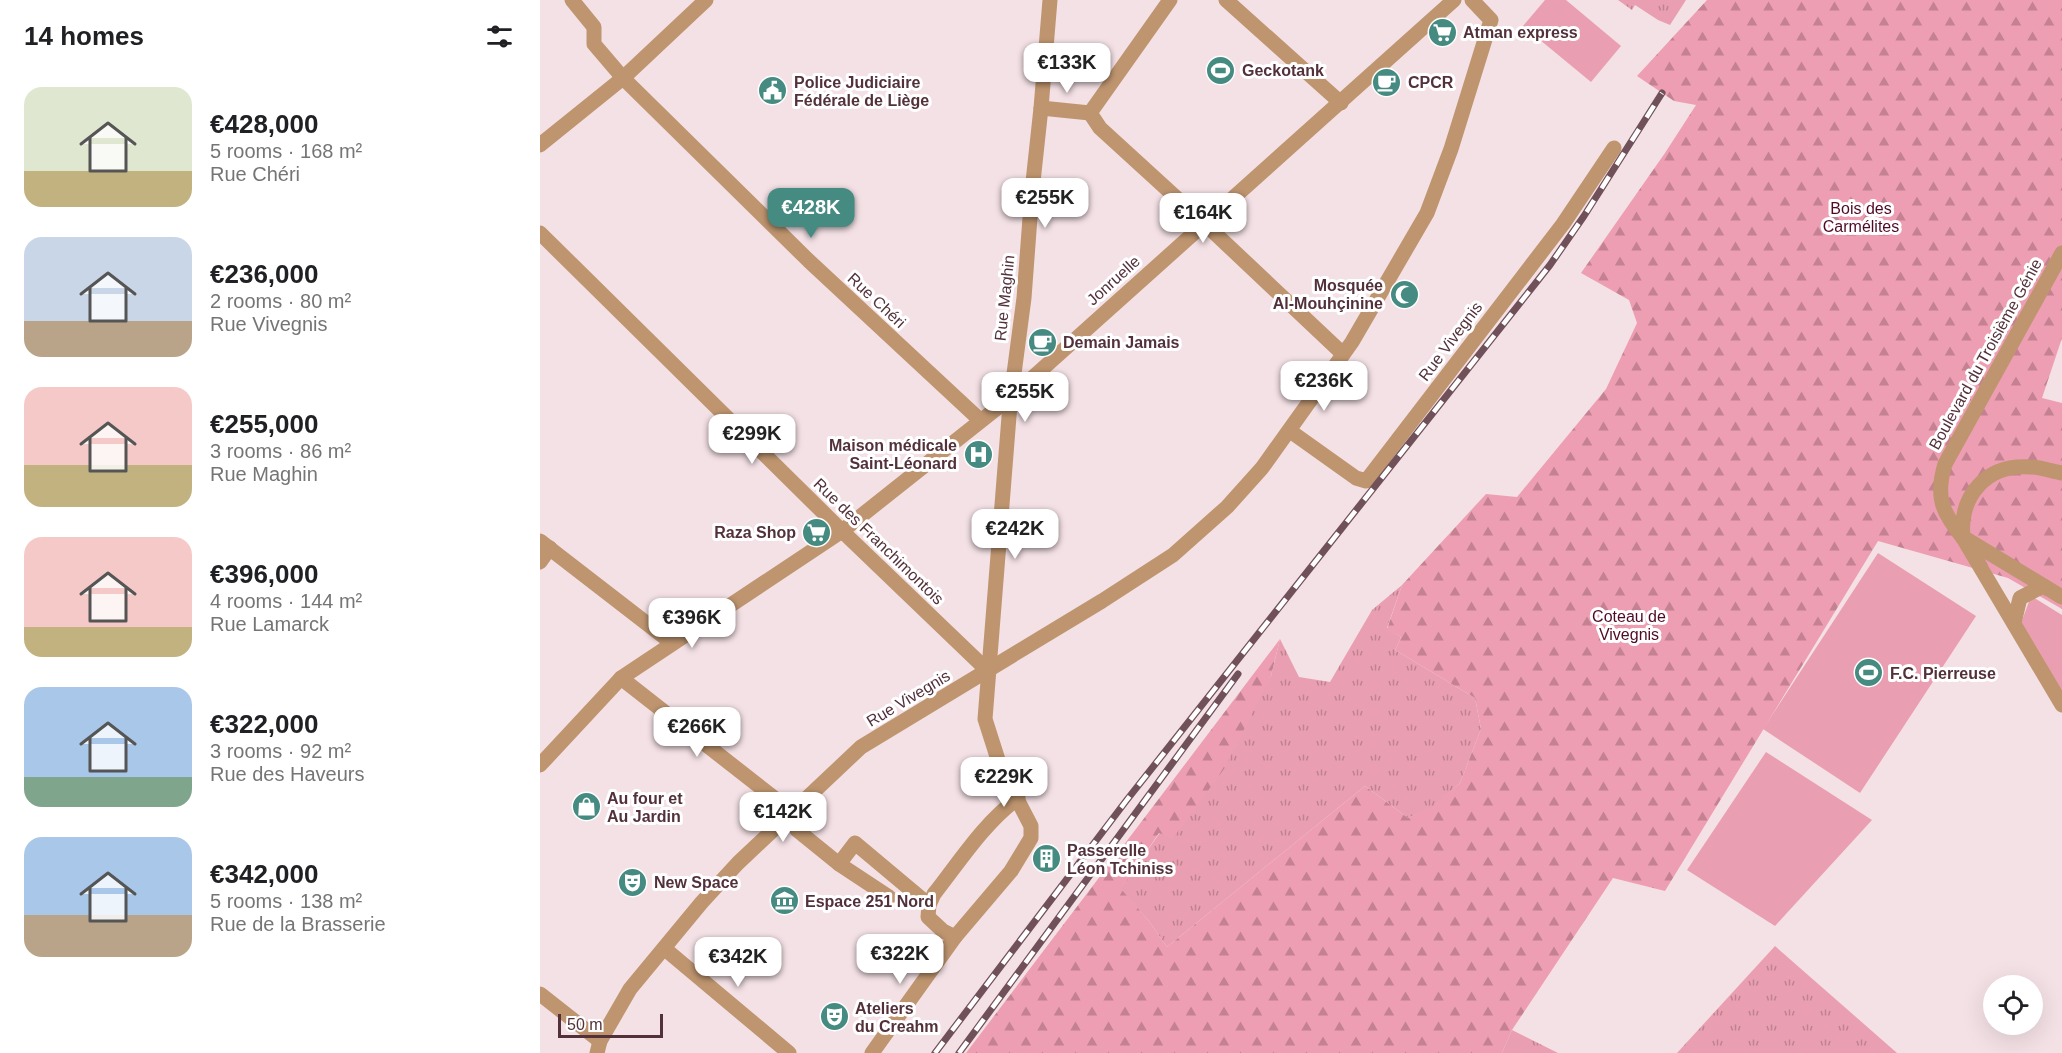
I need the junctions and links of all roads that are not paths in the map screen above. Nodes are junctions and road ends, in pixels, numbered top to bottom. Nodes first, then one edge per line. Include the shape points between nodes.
1 (572, 0) edge
2 (706, 0) edge
3 (1050, 0) edge
4 (1170, 0) edge
5 (1226, 0) edge
6 (1454, 0) edge
7 (1472, 0) edge
8 (623, 78) junction
9 (1341, 103) junction
10 (1041, 108) junction
11 (1090, 113) junction
12 (540, 145) edge
13 (1614, 148) dead end
14 (1204, 223) junction
15 (540, 233) edge
16 (2062, 253) edge
17 (1343, 354) junction
18 (1011, 397) junction
19 (980, 420) junction
20 (1290, 431) junction
21 (2062, 473) edge
22 (842, 531) junction
23 (1963, 538) junction
24 (545, 544) edge
25 (540, 562) edge
26 (2043, 586) junction
27 (2062, 597) edge
28 (2014, 623) junction
29 (672, 642) junction
30 (988, 671) junction
31 (621, 678) junction
32 (2062, 705) edge
33 (540, 765) edge
34 (1018, 798) junction
35 (792, 812) junction
36 (798, 830) dead end
37 (839, 864) junction
38 (889, 897) dead end
39 (929, 905) junction
40 (955, 938) junction
41 (665, 948) junction
42 (540, 994) edge
43 (599, 1047) edge
44 (789, 1053) edge
45 (872, 1053) edge

1 - 8 street, Rue Chéri via 594,27 594,44
2 - 8 street
3 - 10 street, Rue Maghin
4 - 11 street
5 - 9 street
6 - 9 street, Jonruelle
7 - 17 street, Rue Vivegnis via 1491,20 1451,149 1427,213
8 - 12 street
8 - 19 street, Rue Chéri via 809,261
9 - 14 street, Jonruelle
10 - 11 street
10 - 18 street, Rue Maghin
11 - 14 street via 1100,128
13 - 20 street, Rue Vivegnis via 1563,224 1366,481
14 - 17 street
14 - 18 street, Jonruelle
15 - 22 street, Rue des Franchimontois
16 - 23 street, Boulevard du Troisième Génie via 1945,464 1940,496 1949,520
17 - 20 street, Rue Vivegnis
18 - 19 street, Jonruelle
18 - 30 street, Rue Maghin
19 - 22 street, Jonruelle
20 - 30 street, Rue Vivegnis via 1240,493 1173,555
21 - 23 street via 2016,467 1989,476 1973,490 1963,512
22 - 29 street, Jonruelle
22 - 30 street, Rue des Franchimontois
23 - 26 street
23 - 28 street, Boulevard du Troisième Génie
24 - 25 street
24 - 29 street
26 - 27 street
26 - 28 street via 2020,598
28 - 32 street, Boulevard du Troisième Génie
29 - 31 street, Jonruelle
30 - 34 street, Rue Maghin via 985,719 1000,766
30 - 35 street, Rue Vivegnis via 861,747
31 - 33 street, Jonruelle
31 - 35 street
34 - 39 street via 987,826
34 - 40 street, Rue Maghin via 1031,826 1031,838 1011,871
35 - 41 street, Rue Vivegnis via 738,863
36 - 37 street
37 - 38 street
37 - 39 street via 855,843
39 - 40 street via 928,917
40 - 45 street
41 - 43 street, Rue Vivegnis via 630,989
41 - 44 street
42 - 43 street

